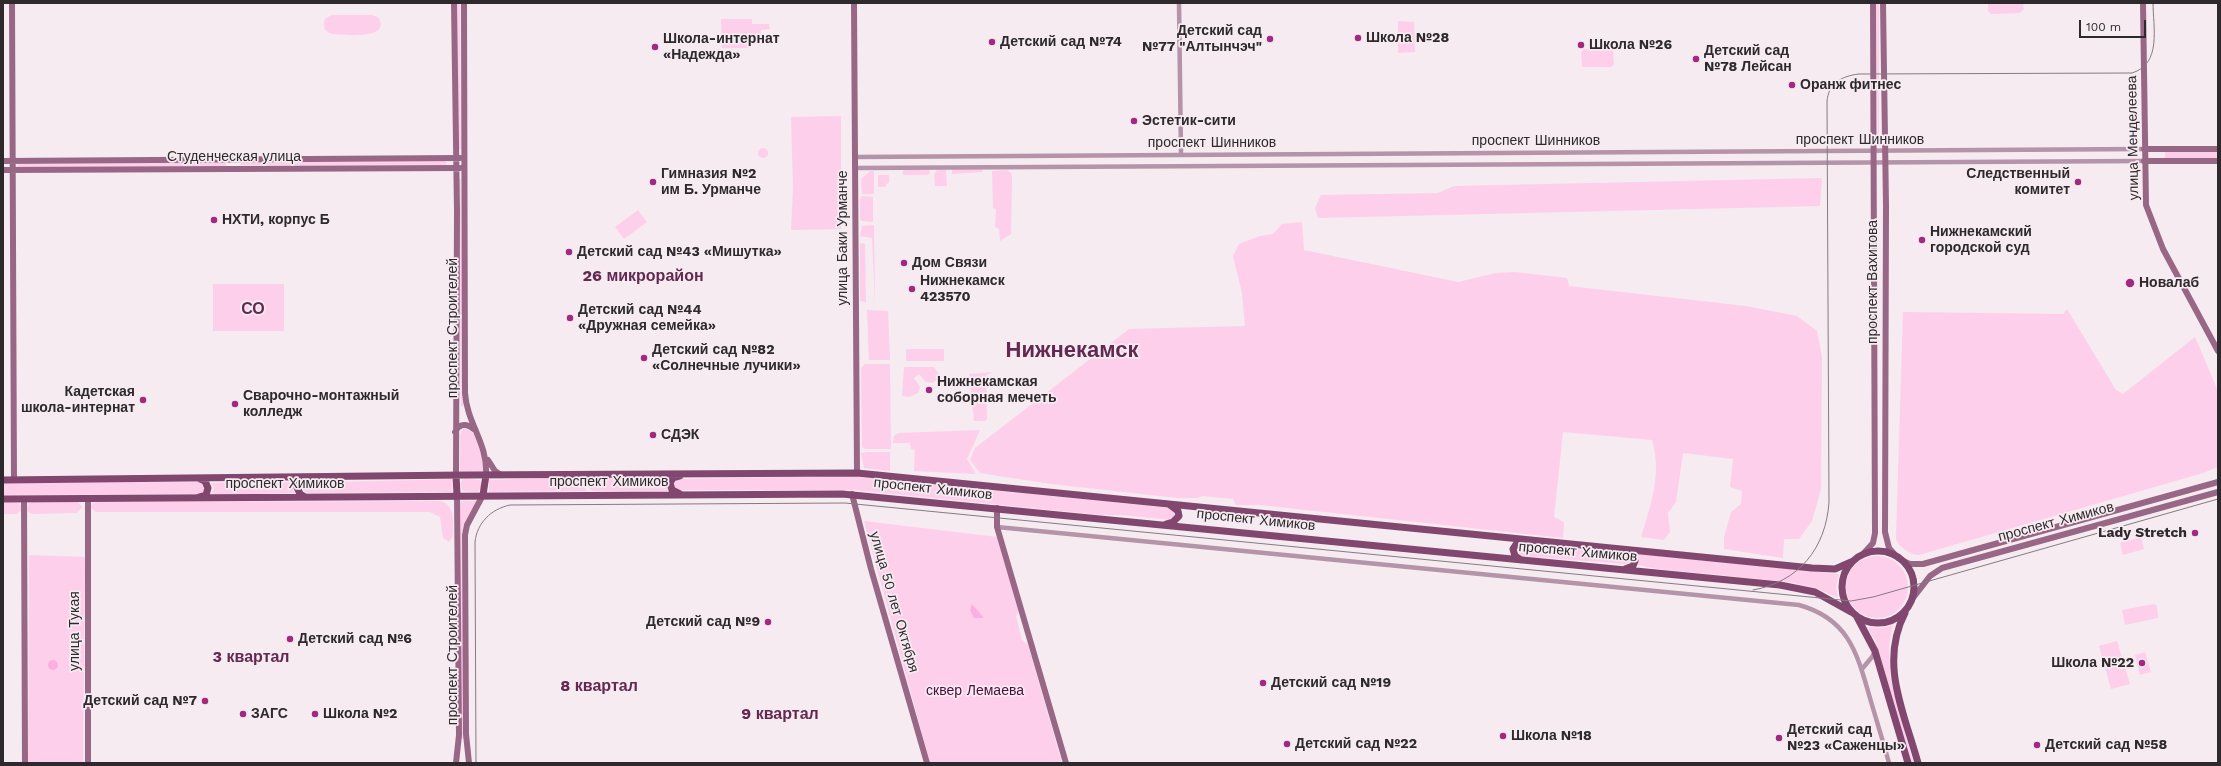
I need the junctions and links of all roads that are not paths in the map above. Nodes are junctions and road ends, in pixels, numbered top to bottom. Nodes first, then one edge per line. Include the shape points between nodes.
1 (12, 3) edge
2 (454, 3) edge
3 (464, 3) edge
4 (854, 3) edge
5 (1179, 3) edge
6 (1873, 3) edge
7 (1884, 3) edge
8 (2143, 3) edge
9 (2144, 149) junction
10 (2159, 149) junction
11 (2218, 149) edge
12 (1873, 151) junction
13 (1885, 151) junction
14 (1979, 151) junction
15 (1771, 152) junction
16 (1181, 155) junction
17 (855, 157) junction
18 (456, 158) junction
19 (465, 158) junction
20 (12, 160) junction
21 (228, 160) junction
22 (237, 160) junction
23 (3, 161) edge
24 (1873, 161) junction
25 (1885, 161) junction
26 (1979, 161) junction
27 (2144, 161) junction
28 (2159, 161) junction
29 (2218, 161) edge
30 (1771, 162) junction
31 (229, 168) junction
32 (238, 168) junction
33 (456, 168) junction
34 (466, 168) junction
35 (855, 168) junction
36 (3, 170) edge
37 (12, 170) junction
38 (2218, 351) edge
39 (466, 406) junction
40 (455, 407) junction
41 (478, 433) junction
42 (455, 434) junction
43 (486, 456) junction
44 (684, 474) junction
45 (857, 474) junction
46 (456, 475) junction
47 (486, 475) junction
48 (502, 475) junction
49 (305, 477) junction
50 (199, 478) junction
51 (3, 480) edge
52 (14, 480) junction
53 (2218, 482) edge
54 (2218, 492) edge
55 (852, 494) junction
56 (483, 495) junction
57 (682, 495) junction
58 (457, 496) junction
59 (199, 497) junction
60 (305, 497) junction
61 (88, 498) junction
62 (3, 499) edge
63 (24, 499) junction
64 (2153, 500) junction
65 (1167, 504) junction
66 (997, 508) junction
67 (2156, 508) junction
68 (1164, 524) junction
69 (997, 527) junction
70 (1526, 540) junction
71 (1623, 549) junction
72 (1863, 554) junction
73 (1900, 559) junction
74 (1521, 560) junction
75 (1851, 562) junction
76 (1625, 569) junction
77 (1913, 598) junction
78 (1906, 610) junction
79 (1854, 615) junction
80 (1875, 650) junction
81 (1862, 669) junction
82 (456, 756) junction
83 (469, 760) edge
84 (25, 763) edge
85 (88, 763) edge
86 (456, 763) edge
87 (927, 763) edge
88 (1066, 763) edge
89 (1889, 763) edge
90 (1908, 763) edge
91 (1918, 763) edge

1 - 20 main road
2 - 18 main road, проспект Строителей
3 - 19 main road, проспект Строителей
4 - 17 main road, улица Баки Урманче
5 - 16 street
6 - 12 main road, проспект Вахитова
7 - 13 main road, проспект Вахитова
8 - 9 main road, улица Менделеева
9 - 10 main road, проспект Шинников
9 - 14 street, проспект Шинников
9 - 27 main road, улица Менделеева
10 - 11 main road, проспект Шинников
10 - 28 main road via 2156,153
12 - 13 street, проспект Шинников
12 - 15 street, проспект Шинников
12 - 24 main road, проспект Вахитова
13 - 14 street, проспект Шинников
13 - 25 main road, проспект Вахитова
14 - 26 street
15 - 16 street, проспект Шинников
15 - 30 street
16 - 17 street, проспект Шинников
17 - 35 main road, улица Баки Урманче
18 - 19 main road, Студенческая улица
18 - 22 main road, Студенческая улица
18 - 33 main road, проспект Строителей
19 - 34 main road, проспект Строителей
20 - 21 main road, Студенческая улица
20 - 23 main road, Студенческая улица
20 - 37 main road
21 - 22 main road, Студенческая улица
21 - 31 main road
22 - 32 main road
24 - 25 street, проспект Шинников
24 - 30 street, проспект Шинников
24 - 72 main road, проспект Вахитова via 1875,533 1872,546
25 - 26 street, проспект Шинников
25 - 73 main road, проспект Вахитова via 1885,532 1889,548
26 - 27 street, проспект Шинников
27 - 28 main road, проспект Шинников
27 - 38 main road, улица Менделеева via 2145,198 2149,215 2163,249
28 - 29 main road, проспект Шинников
30 - 35 street, проспект Шинников
31 - 32 main road, Студенческая улица
31 - 37 main road, Студенческая улица
32 - 33 main road, Студенческая улица
33 - 34 main road, Студенческая улица
33 - 40 main road, проспект Строителей
34 - 39 main road, проспект Строителей
35 - 45 main road, улица Баки Урманче
36 - 37 main road, Студенческая улица
37 - 52 main road
39 - 40 main road via 463,411
39 - 41 main road, проспект Строителей
40 - 42 main road, проспект Строителей
41 - 42 main road via 466,425 458,427
41 - 43 main road, проспект Строителей
42 - 46 main road, проспект Строителей
43 - 47 main road, проспект Строителей
43 - 48 main road via 495,471
44 - 45 main road, проспект Химиков
44 - 48 main road, проспект Химиков
44 - 57 main road via 673,478 670,483 672,490
45 - 65 main road, проспект Химиков
46 - 47 main road, проспект Химиков
46 - 49 main road, проспект Химиков
46 - 58 main road, проспект Строителей
47 - 48 main road, проспект Химиков
47 - 56 main road, проспект Строителей
49 - 50 main road, проспект Химиков
49 - 60 main road via 300,480 297,487 298,492
50 - 52 main road, проспект Химиков
50 - 59 main road via 205,481 208,488 206,494
51 - 52 main road, проспект Химиков
53 - 64 main road, проспект Химиков
54 - 67 main road, проспект Химиков
55 - 57 main road, проспект Химиков
55 - 66 main road, проспект Химиков
55 - 87 main road, улица 50 лет Октября
56 - 57 main road, проспект Химиков
56 - 58 main road, проспект Химиков
56 - 83 main road, проспект Строителей via 467,525 465,535 466,734
58 - 60 main road, проспект Химиков
58 - 82 main road, проспект Строителей via 459,735
59 - 60 main road, проспект Химиков
59 - 61 main road, проспект Химиков
61 - 63 main road, проспект Химиков
61 - 85 main road, улица Тукая
62 - 63 main road, проспект Химиков
63 - 84 main road
64 - 67 main road
64 - 73 main road, проспект Химиков via 1923,564 1910,564
65 - 68 main road via 1178,511 1179,516 1173,522
65 - 70 main road, проспект Химиков
66 - 68 main road, проспект Химиков
66 - 69 main road
67 - 77 main road, проспект Химиков via 1942,568 1930,576
68 - 74 main road, проспект Химиков
69 - 81 street via 1799,606 1822,614 1840,628 1856,651
69 - 88 main road
70 - 71 main road, проспект Химиков
70 - 74 main road via 1517,543 1513,549 1515,556
71 - 75 main road, проспект Химиков via 1827,569 1835,569
71 - 76 main road via 1632,553 1635,559 1633,566
72 - 73 main road, проспект Вахитова via 1882,551
72 - 75 main road, проспект Вахитова
73 - 77 main road, проспект Вахитова via 1909,569 1913,580
74 - 76 main road, проспект Химиков
75 - 79 main road via 1842,587 1844,601
76 - 79 main road, проспект Химиков via 1802,588 1824,596
77 - 78 main road
78 - 79 main road via 1892,621 1884,623 1866,622
78 - 91 main road via 1894,641 1892,664
79 - 80 main road
80 - 81 street
80 - 90 main road
81 - 89 street
82 - 83 main road via 461,749 466,751
82 - 86 main road, проспект Строителей

